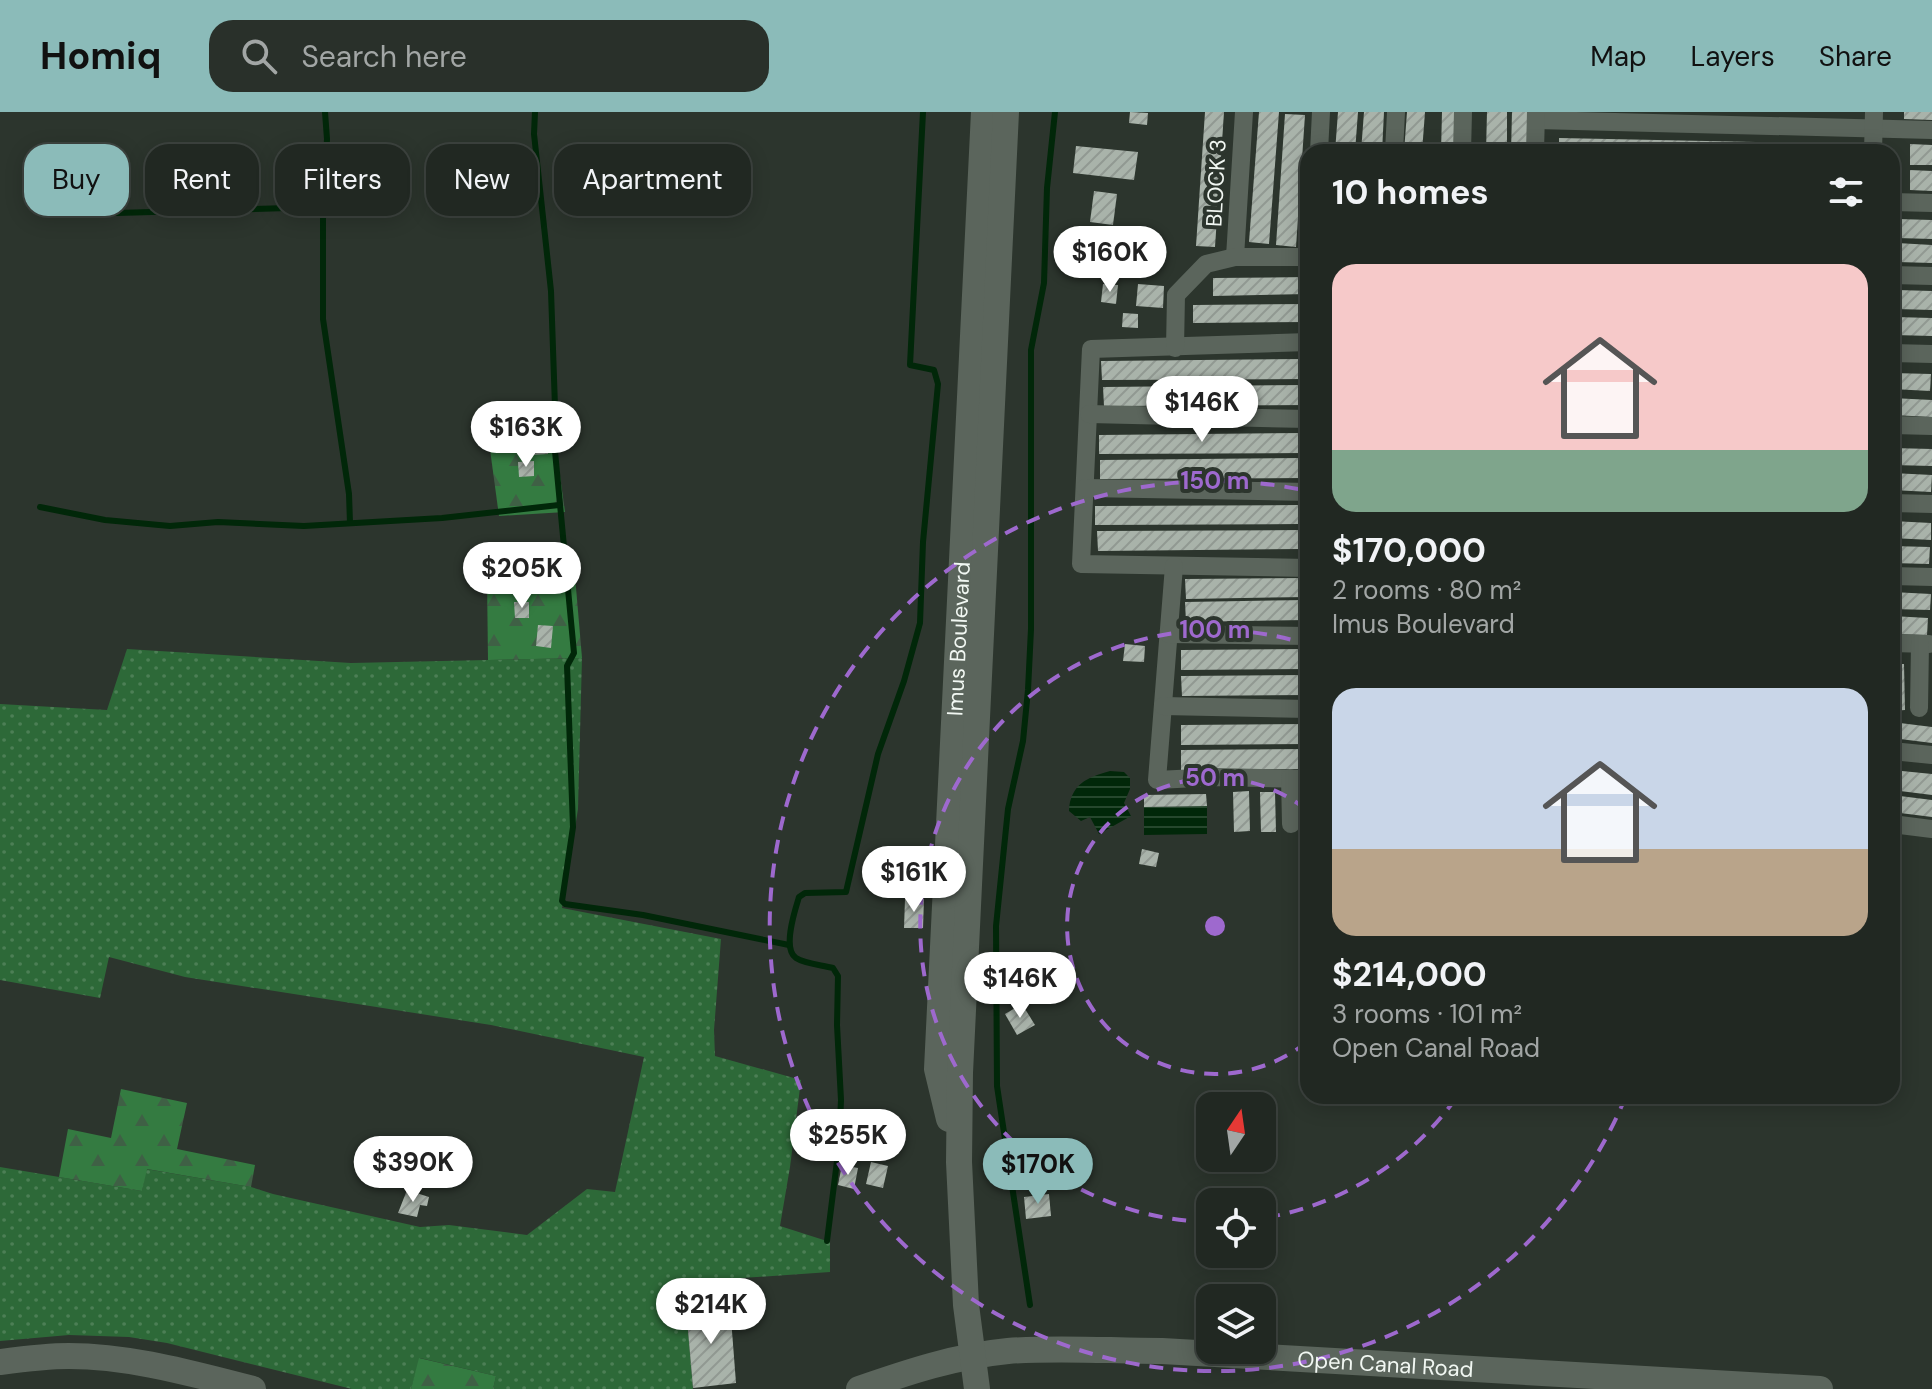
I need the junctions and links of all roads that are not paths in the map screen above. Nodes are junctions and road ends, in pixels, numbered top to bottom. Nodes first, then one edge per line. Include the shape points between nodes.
1 (984, 112) edge
2 (1006, 112) edge
3 (1244, 112) edge
4 (1321, 112) edge
5 (1396, 112) edge
6 (1463, 112) edge
7 (1536, 116) edge
8 (1874, 120) edge
9 (1932, 130) edge
10 (1319, 144) edge
11 (1394, 144) edge
12 (1462, 144) edge
13 (1535, 144) edge
14 (1873, 144) edge
15 (1900, 202) edge
16 (1932, 203) edge
17 (1235, 257) junction
18 (1300, 257) edge
19 (1900, 275) edge
20 (1932, 276) edge
21 (1300, 342) edge
22 (1175, 348) junction
23 (1900, 353) edge
24 (1932, 354) edge
25 (1089, 414) junction
26 (1300, 419) edge
27 (1900, 425) edge
28 (1932, 426) edge
29 (1085, 488) junction
30 (1300, 492) edge
31 (1900, 503) edge
32 (1932, 504) edge
33 (1174, 566) junction
34 (1300, 568) edge
35 (1900, 576) edge
36 (1932, 577) edge
37 (1169, 634) junction
38 (1300, 636) edge
39 (1900, 643) edge
40 (1926, 644) edge
41 (1163, 706) junction
42 (1919, 708) dead end
43 (1300, 709) edge
44 (1900, 752) edge
45 (1932, 755) edge
46 (1299, 778) edge
47 (1291, 824) dead end
48 (1900, 825) edge
49 (1932, 829) edge
50 (959, 1162) junction
51 (974, 1355) junction
52 (0, 1362) edge
53 (253, 1389) edge
54 (859, 1389) edge
55 (977, 1389) edge
56 (1820, 1389) edge

1 - 50 main road, Imus Boulevard via 937,1069
2 - 50 main road, Imus Boulevard
3 - 17 street, BLOCK 3
4 - 10 street
5 - 11 street
6 - 12 street
7 - 8 street
7 - 13 street
8 - 9 street
8 - 14 street
15 - 16 street
17 - 18 street
17 - 22 street via 1206,264 1176,295
19 - 20 street
21 - 22 street
22 - 25 street via 1091,349
23 - 24 street
25 - 26 street
25 - 29 street
27 - 28 street
29 - 30 street
29 - 33 street via 1081,564
31 - 32 street
33 - 34 street
33 - 37 street
35 - 36 street
37 - 38 street
37 - 41 street
39 - 40 street
40 - 42 street
41 - 43 street
41 - 46 street via 1157,780
44 - 45 street
46 - 47 street
48 - 49 street
50 - 51 main road, Imus Boulevard via 966,1305
51 - 54 main road, Open Canal Road
51 - 55 main road, Imus Boulevard
51 - 56 main road, Open Canal Road via 1162,1351
52 - 53 main road via 69,1356 121,1360

